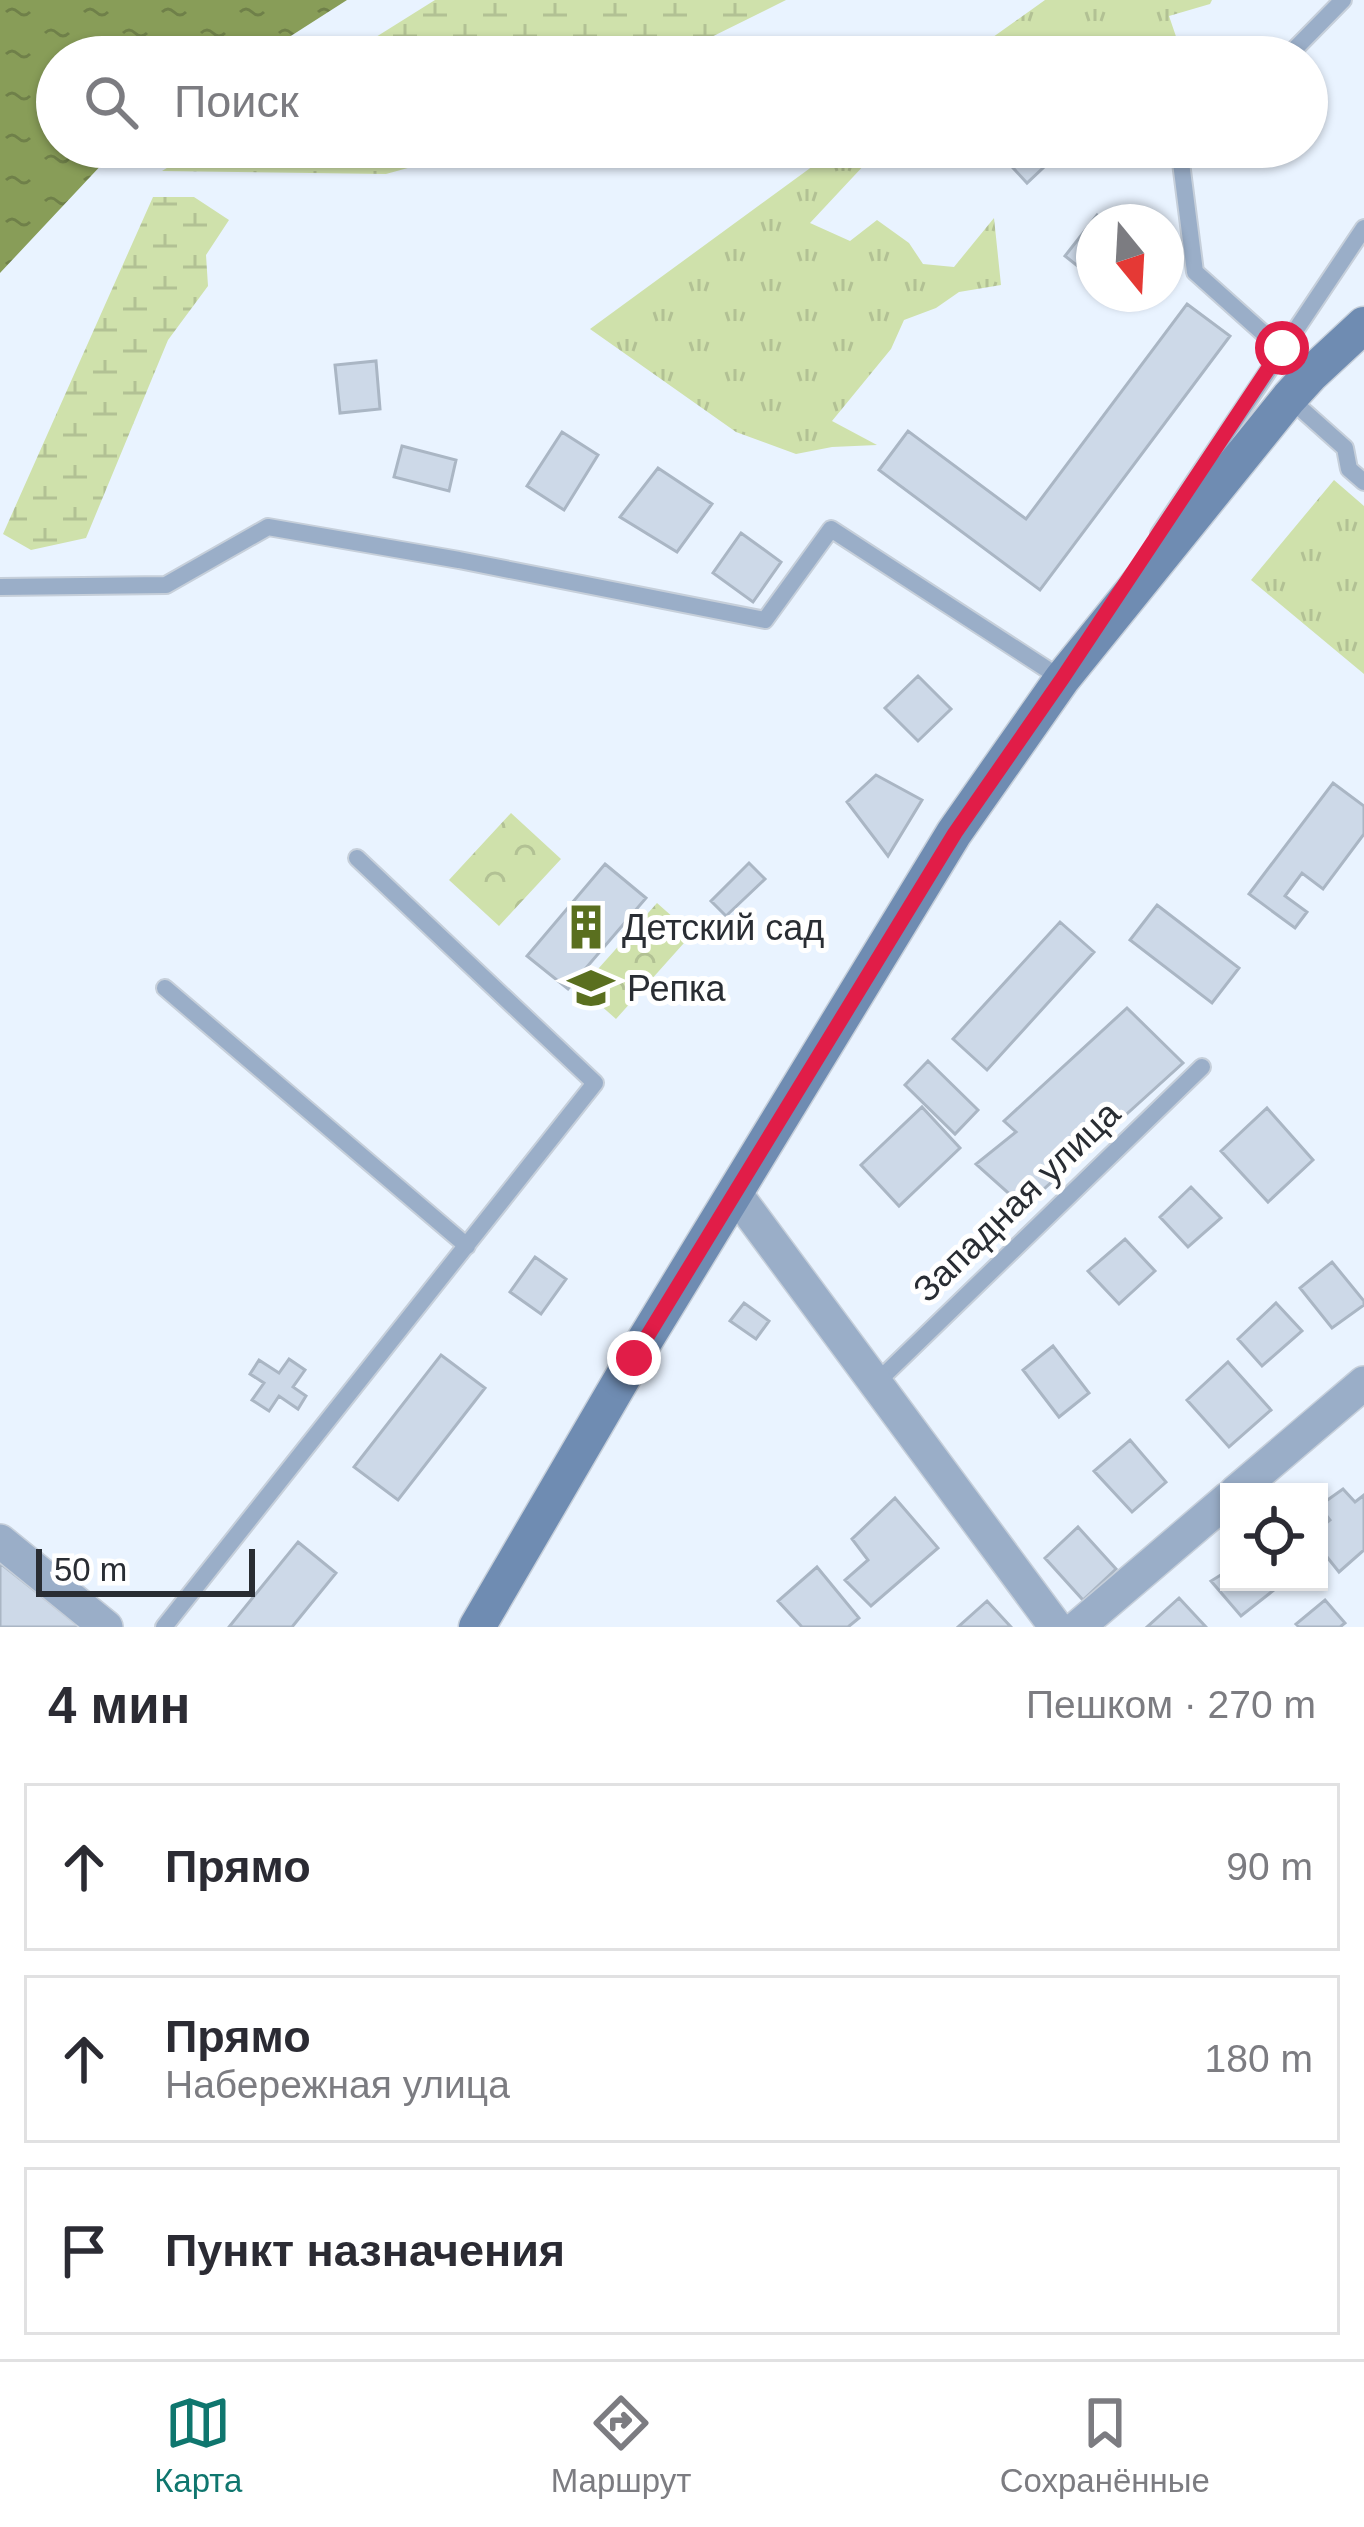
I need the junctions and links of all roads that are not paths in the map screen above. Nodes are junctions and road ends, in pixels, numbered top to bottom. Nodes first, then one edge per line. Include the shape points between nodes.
1 (1343, 0) edge
2 (1308, 36) edge
3 (1182, 168) edge
4 (1364, 228) edge
5 (1364, 326) edge
6 (1282, 348) junction
7 (1299, 386) junction
8 (1364, 482) edge
9 (0, 587) edge
10 (1062, 679) junction
11 (357, 858) dead end
12 (165, 988) dead end
13 (1202, 1067) dead end
14 (735, 1193) junction
15 (467, 1246) junction
16 (876, 1383) junction
17 (1364, 1383) edge
18 (1247, 1483) edge
19 (1220, 1506) edge
20 (0, 1541) edge
21 (106, 1627) edge
22 (164, 1627) edge
23 (477, 1627) edge
24 (1056, 1627) edge
25 (1078, 1627) edge

1 - 2 lane
3 - 6 lane via 1195,272
4 - 6 lane
5 - 7 main road
6 - 7 lane
6 - 10 lane
7 - 8 lane
7 - 10 main road
9 - 10 lane via 166,585 268,527 765,620 831,529
10 - 14 main road via 955,833
11 - 15 lane via 595,1083
12 - 15 lane
13 - 16 lane, Западная улица
14 - 16 street
14 - 23 main road
15 - 22 lane
16 - 24 street
17 - 18 street
19 - 25 street
20 - 21 street

